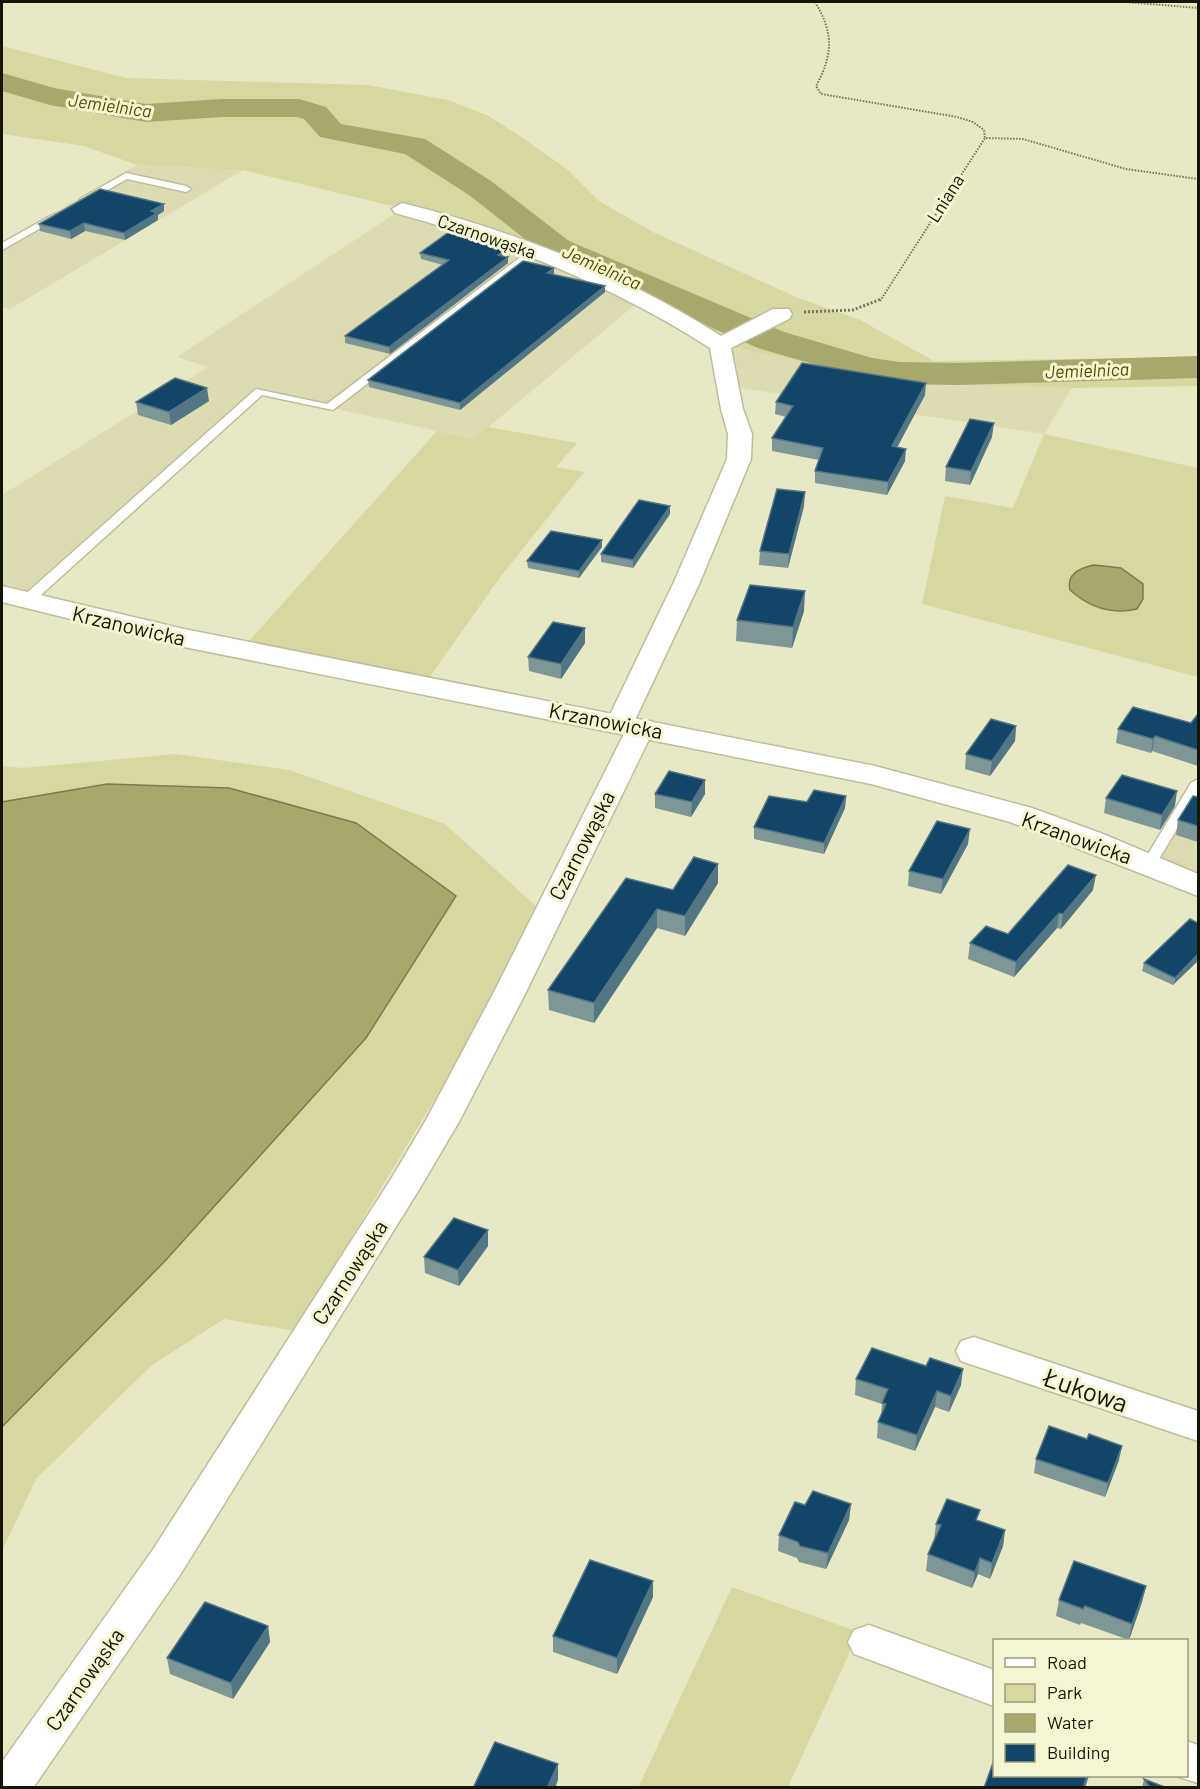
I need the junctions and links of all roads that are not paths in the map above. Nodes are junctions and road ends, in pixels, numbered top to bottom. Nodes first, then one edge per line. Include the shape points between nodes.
1 (186, 189) dead end
2 (74, 206) edge
3 (402, 208) dead end
4 (64, 212) edge
5 (2, 247) edge
6 (535, 251) junction
7 (781, 314) road end
8 (720, 345) junction
9 (14, 598) edge
10 (631, 725) junction
11 (1198, 783) edge
12 (1149, 864) junction
13 (1198, 886) edge
14 (974, 1351) dead end
15 (1198, 1426) edge
16 (869, 1642) dead end
17 (993, 1688) edge
18 (8, 1788) edge

1 - 2 lane via 126,176
3 - 6 street, Czarnowąska
4 - 5 lane
6 - 8 street, Czarnowąska via 580,268 678,316
6 - 9 lane via 329,408 260,392
7 - 8 street
8 - 10 street, Czarnowąska via 740,434 739,459
9 - 10 street, Krzanowicka via 184,638
10 - 12 street, Krzanowicka via 928,788 1021,815
10 - 18 street, Czarnowąska via 510,992 443,1120 166,1563
11 - 12 lane
12 - 13 street, Krzanowicka
14 - 15 street, Łukowa
16 - 17 street

